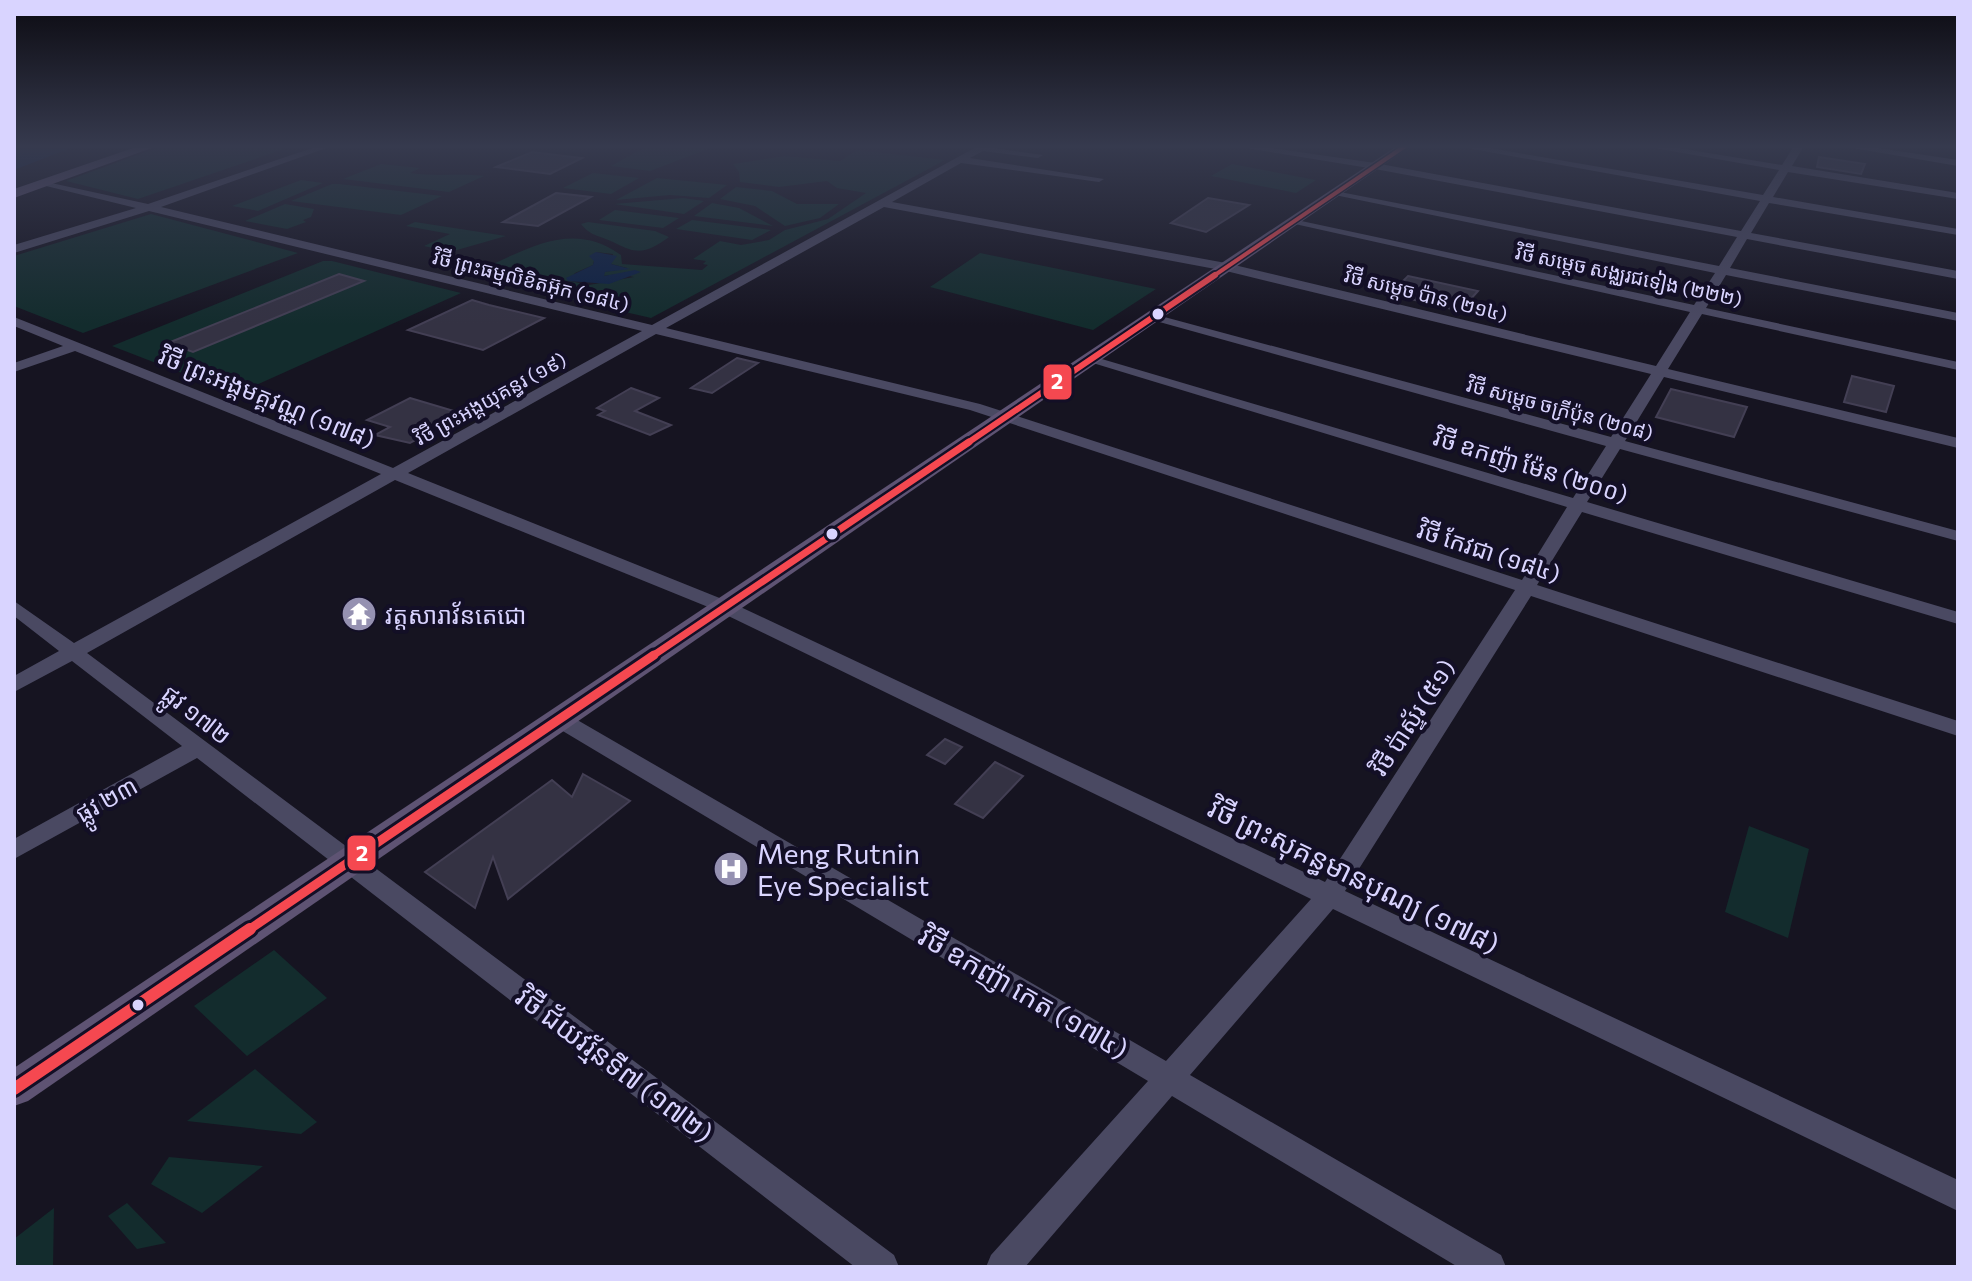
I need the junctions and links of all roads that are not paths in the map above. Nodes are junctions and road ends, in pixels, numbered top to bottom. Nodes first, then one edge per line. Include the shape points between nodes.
1 (146, 206) edge
2 (155, 206) edge
3 (876, 206) edge
4 (896, 206) edge
5 (1317, 206) edge
6 (1394, 206) edge
7 (1588, 206) edge
8 (1762, 206) edge
9 (1805, 206) edge
10 (151, 207) junction
11 (1292, 222) junction
12 (1958, 232) edge
13 (1744, 235) junction
14 (14, 249) edge
15 (1226, 267) junction
16 (1722, 271) junction
17 (1958, 275) edge
18 (1698, 310) junction
19 (1958, 317) edge
20 (1152, 318) junction
21 (14, 321) edge
22 (652, 330) junction
23 (75, 346) junction
24 (1090, 360) junction
25 (1958, 366) edge
26 (14, 368) edge
27 (1660, 371) junction
28 (1006, 417) junction
29 (1616, 443) junction
30 (1958, 443) edge
31 (395, 474) junction
32 (1578, 504) junction
33 (1958, 536) edge
34 (1526, 588) junction
35 (14, 607) edge
36 (725, 607) junction
37 (1958, 618) edge
38 (73, 653) junction
39 (14, 685) edge
40 (559, 719) junction
41 (1958, 729) edge
42 (198, 747) junction
43 (14, 850) edge
44 (348, 862) junction
45 (1329, 896) junction
46 (1170, 1078) junction
47 (14, 1089) edge
48 (1958, 1196) edge
49 (882, 1267) edge
50 (1003, 1267) edge
51 (1489, 1267) edge

1 - 10 street, វិថី ព្រះធម្មលិខិតអ៊ុក (១៨៤)
2 - 10 street
3 - 22 street, វិថី ព្រះអង្គយុគន្ធរ (១៩)
4 - 15 street, វិថី សម្តេច ប៉ាន (២១៤)
5 - 11 main road
6 - 16 street
7 - 13 street
8 - 13 street, វិថី ប៉ាស្ទ័រ (៥១)
9 - 12 street
10 - 14 street
10 - 22 street, វិថី ព្រះធម្មលិខិតអ៊ុក (១៨៤)
11 - 15 main road
11 - 18 street, វិថី សម្តេច សង្ឈរជទៀង (២២២)
13 - 16 street, វិថី ប៉ាស្ទ័រ (៥១)
13 - 17 street
15 - 20 main road
15 - 27 street, វិថី សម្តេច ប៉ាន (២១៤)
16 - 18 street, វិថី ប៉ាស្ទ័រ (៥១)
16 - 19 street
18 - 25 street, វិថី សម្តេច សង្ឈរជទៀង (២២២)
18 - 27 street, វិថី ប៉ាស្ទ័រ (៥១)
20 - 24 main road
20 - 29 street, វិថី សម្តេច ចក្រីប៉ុន (២០៨)
21 - 23 street, វិថី ព្រះអង្គមគ្គវណ្ណ (១៧៨)
22 - 28 street, វិថី ព្រះធម្មលិខិតអ៊ុក (១៨៤)
22 - 31 street, វិថី ព្រះអង្គយុគន្ធរ (១៩)
23 - 26 street
23 - 31 street, វិថី ព្រះអង្គមគ្គវណ្ណ (១៧៨)
24 - 28 main road
24 - 32 street, វិថី ឧកញ៉ា ម៉ែន (២០០)
27 - 29 street, វិថី ប៉ាស្ទ័រ (៥១)
27 - 30 street, វិថី សម្តេច ប៉ាន (២១៤)
28 - 34 street, វិថី កែវជា (១៨៤)
28 - 36 main road
29 - 32 street, វិថី ប៉ាស្ទ័រ (៥១)
29 - 33 street, វិថី សម្តេច ចក្រីប៉ុន (២០៨)
31 - 36 street, វិថី ព្រះអង្គមគ្គវណ្ណ (១៧៨)
31 - 38 street, វិថី ព្រះអង្គយុគន្ធរ (១៩)
32 - 34 street, វិថី ប៉ាស្ទ័រ (៥១)
32 - 37 street, វិថី ឧកញ៉ា ម៉ែន (២០០)
34 - 41 street, វិថី កែវជា (១៨៤)
34 - 45 street, វិថី ប៉ាស្ទ័រ (៥១)
35 - 38 street, ផ្លូវ ១៧២
36 - 40 main road
36 - 45 street, វិថី ព្រះសុគន្ធមានបុណ្យ (១៧៨)
38 - 39 street, វិថី ព្រះអង្គយុគន្ធរ (១៩)
38 - 42 street, ផ្លូវ ១៧២
40 - 44 main road
40 - 46 street, វិថី ឧកញ៉ា កេត (១៧៤)
42 - 43 street, ផ្លូវ ២៣
42 - 44 street, ផ្លូវ ១៧២
44 - 47 main road
44 - 49 street, វិថី ជ័យវរ្ម័នទី៧ (១៧២)
45 - 46 street, វិថី ប៉ាស្ទ័រ (៥១)
45 - 48 street, វិថី ព្រះសុគន្ធមានបុណ្យ (១៧៨)
46 - 50 street, វិថី ប៉ាស្ទ័រ (៥១)
46 - 51 street, វិថី ឧកញ៉ា កេត (១៧៤)

